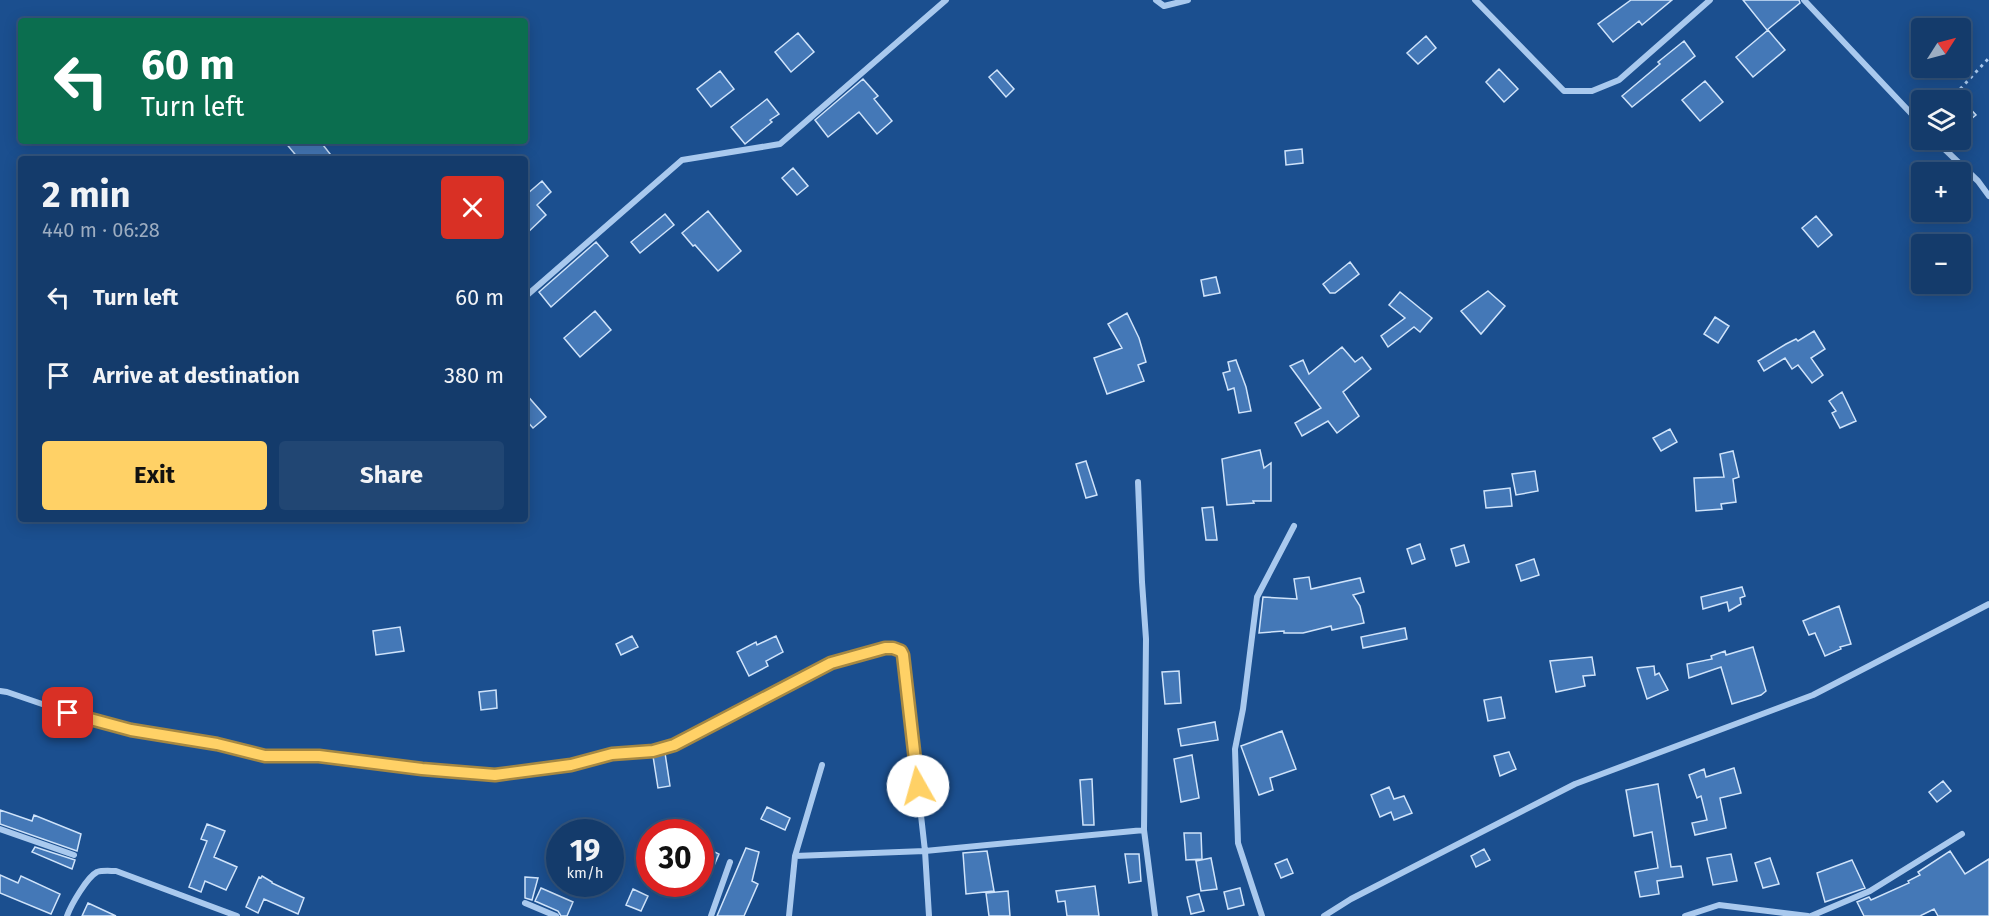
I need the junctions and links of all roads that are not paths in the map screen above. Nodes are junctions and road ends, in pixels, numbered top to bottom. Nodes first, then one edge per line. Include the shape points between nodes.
1 (946, 0) edge
2 (1156, 0) edge
3 (1188, 0) edge
4 (1475, 0) edge
5 (1710, 0) edge
6 (1804, 0) edge
7 (1911, 113) edge
8 (1945, 150) edge
9 (1989, 196) edge
10 (528, 294) edge
11 (1138, 482) dead end
12 (1294, 526) dead end
13 (1989, 604) edge
14 (0, 691) edge
15 (822, 765) dead end
16 (0, 829) edge
17 (1144, 830) junction
18 (1962, 834) dead end
19 (926, 851) junction
20 (74, 855) dead end
21 (795, 856) junction
22 (730, 862) dead end
23 (525, 903) dead end
24 (67, 916) edge
25 (237, 916) edge
26 (556, 916) edge
27 (711, 916) edge
28 (789, 916) edge
29 (929, 916) edge
30 (1155, 916) edge
31 (1262, 916) edge
32 (1324, 916) edge
33 (1685, 916) edge
34 (1810, 916) edge

1 - 10 street via 780,144 682,160
2 - 3 street via 1164,6
4 - 5 street via 1564,91 1592,91 1619,80
6 - 7 street
8 - 9 street
11 - 17 street via 1146,639
12 - 31 street via 1257,597 1234,749 1238,843
13 - 32 street via 1813,695 1575,784
14 - 19 street via 86,719 265,756 319,756 495,775 674,745 831,663 893,648 903,655
15 - 21 street
16 - 20 street
17 - 19 street
17 - 30 street
18 - 34 street via 1870,891
19 - 21 street
19 - 29 street
21 - 28 street
22 - 27 street
23 - 26 street
24 - 25 street via 94,874 116,871
33 - 34 street via 1719,904

